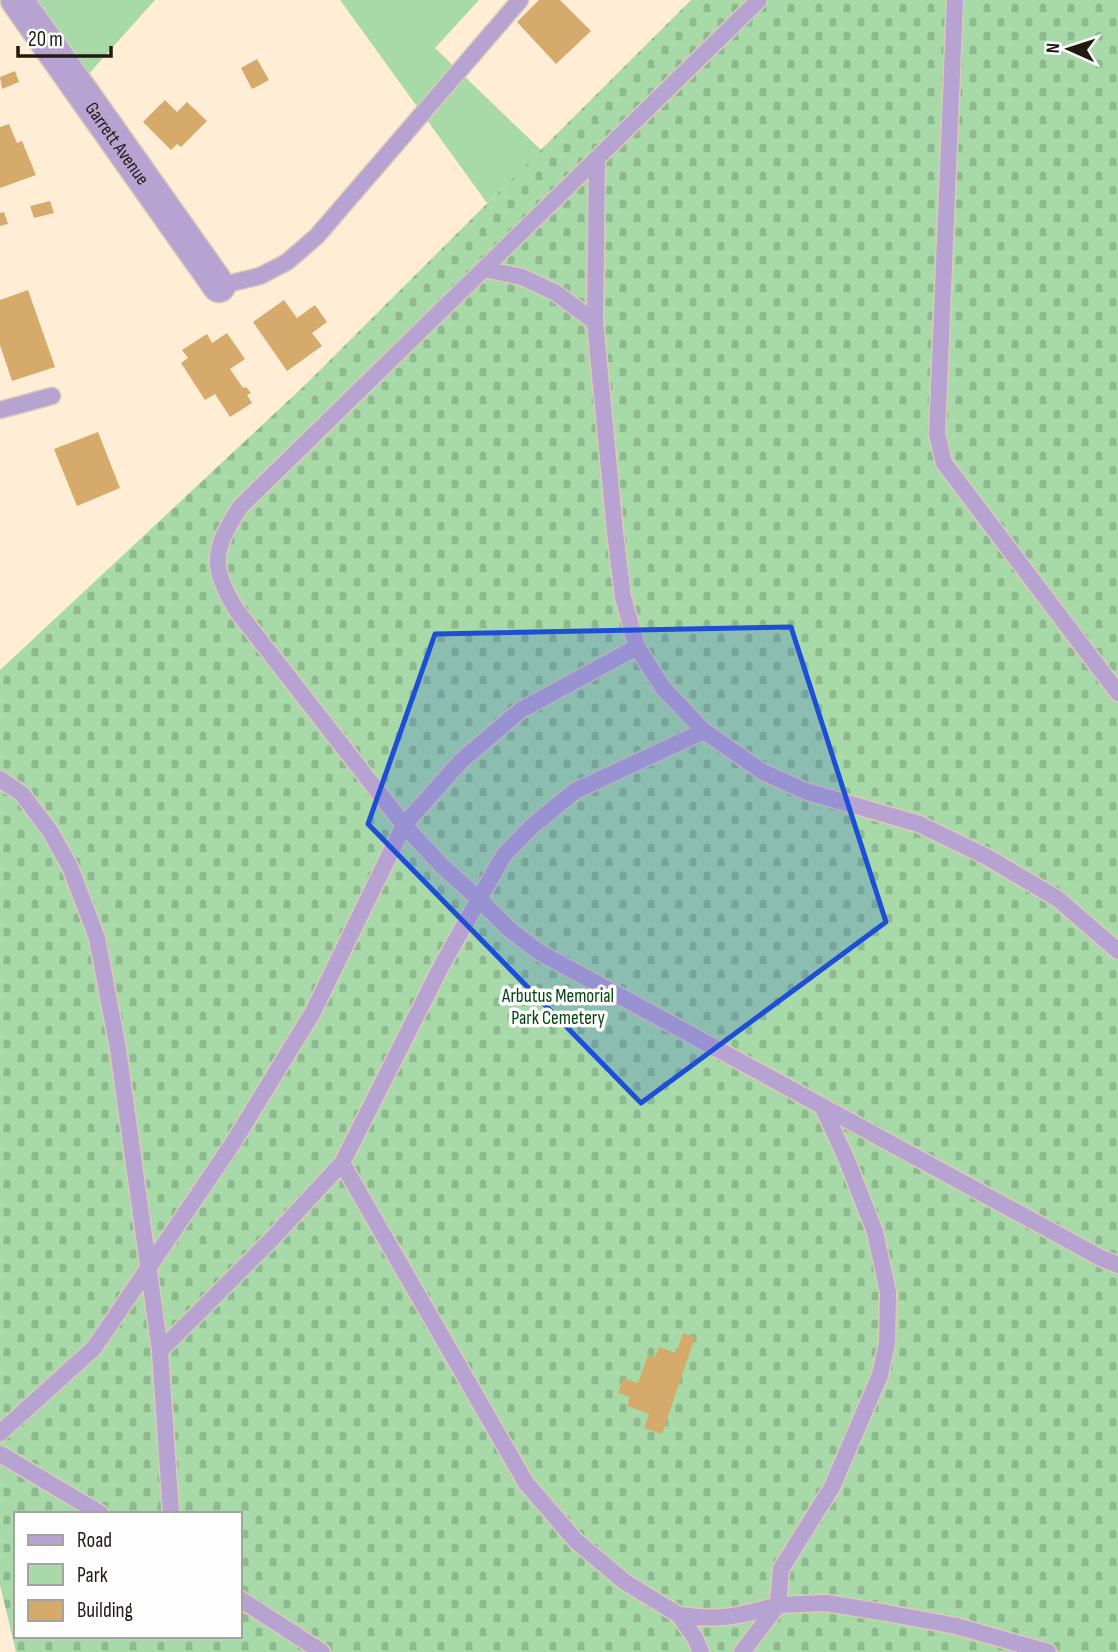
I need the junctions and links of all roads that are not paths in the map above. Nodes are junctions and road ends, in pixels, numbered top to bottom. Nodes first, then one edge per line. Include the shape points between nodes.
1 (17, 0) edge
2 (520, 0) edge
3 (759, 0) edge
4 (955, 0) edge
5 (597, 160) junction
6 (485, 269) junction
7 (219, 286) joint
8 (595, 322) junction
9 (52, 396) dead end
10 (0, 410) edge
11 (637, 647) junction
12 (1118, 693) edge
13 (704, 731) junction
14 (0, 779) edge
15 (404, 825) junction
16 (479, 899) junction
17 (1118, 951) edge
18 (822, 1106) junction
19 (342, 1163) junction
20 (1118, 1265) edge
21 (149, 1266) junction
22 (160, 1351) junction
23 (0, 1433) edge
24 (0, 1454) edge
25 (98, 1512) edge
26 (171, 1512) edge
27 (242, 1600) edge
28 (778, 1605) junction
29 (679, 1615) junction
30 (322, 1652) edge
31 (701, 1652) edge
32 (743, 1652) edge
33 (1048, 1652) edge

1 - 7 street, Garrett Avenue
2 - 7 lane via 317,236 287,262 260,276
3 - 5 lane
4 - 12 lane via 937,434 944,463
5 - 6 lane
5 - 8 lane
6 - 8 lane via 522,277 556,293
6 - 15 lane via 240,507 224,532 217,562 220,584 237,611
8 - 11 lane via 615,532
9 - 10 lane
11 - 13 lane via 663,688
11 - 15 lane via 521,710 461,760
13 - 16 lane via 575,792 504,855
13 - 17 lane via 763,772 805,791 919,824 987,857 1058,899
14 - 21 lane via 22,794 50,831 70,867 97,938
15 - 16 lane
15 - 21 lane via 313,1012 233,1143
16 - 18 lane via 539,952
16 - 19 lane
18 - 20 lane
18 - 28 lane via 874,1232 888,1292 887,1343 880,1375 832,1487 781,1569
19 - 22 lane
19 - 29 lane via 526,1483 576,1541 625,1582
21 - 22 lane
21 - 23 lane via 94,1348
22 - 26 lane
24 - 25 lane
27 - 30 lane
28 - 29 lane via 740,1616 709,1619
28 - 32 lane
28 - 33 lane via 827,1604 887,1613 956,1626
29 - 31 lane

